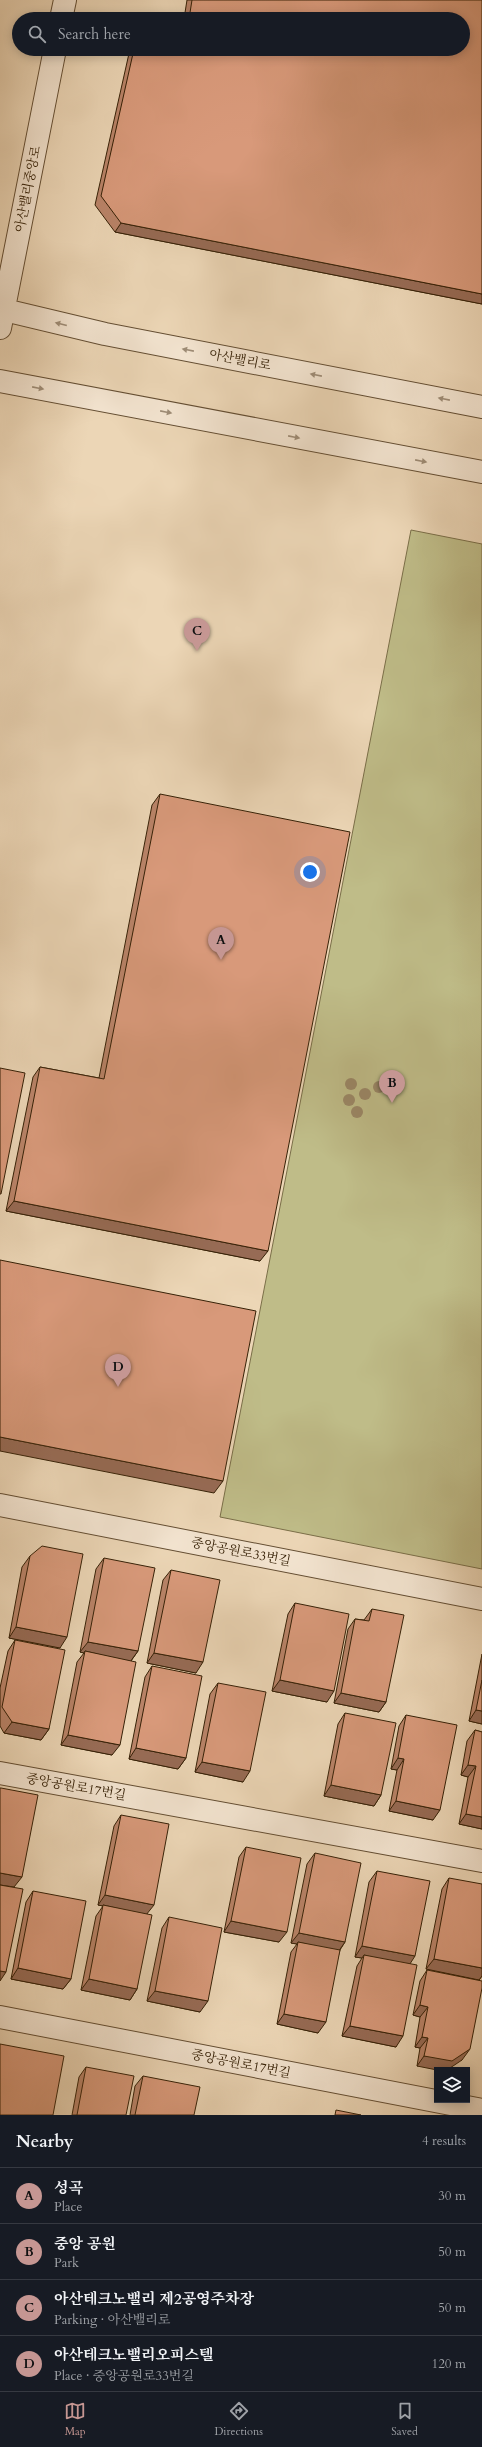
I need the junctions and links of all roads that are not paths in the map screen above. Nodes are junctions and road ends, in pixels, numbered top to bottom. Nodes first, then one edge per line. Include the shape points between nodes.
1 (65, 0) edge
2 (62, 12) edge
3 (54, 56) edge
4 (1, 316) edge
5 (0, 381) edge
6 (482, 407) edge
7 (482, 472) edge
8 (0, 1505) edge
9 (482, 1599) edge
10 (0, 1773) edge
11 (482, 1861) edge
12 (0, 2017) edge
13 (482, 2110) edge

1 - 2 street
3 - 4 street, 아산밸리중앙로
6 -> 4 street, 아산밸리로
5 -> 7 street
8 - 9 street, 중앙공원로33번길
10 - 11 street, 중앙공원로17번길
12 - 13 street, 중앙공원로17번길

